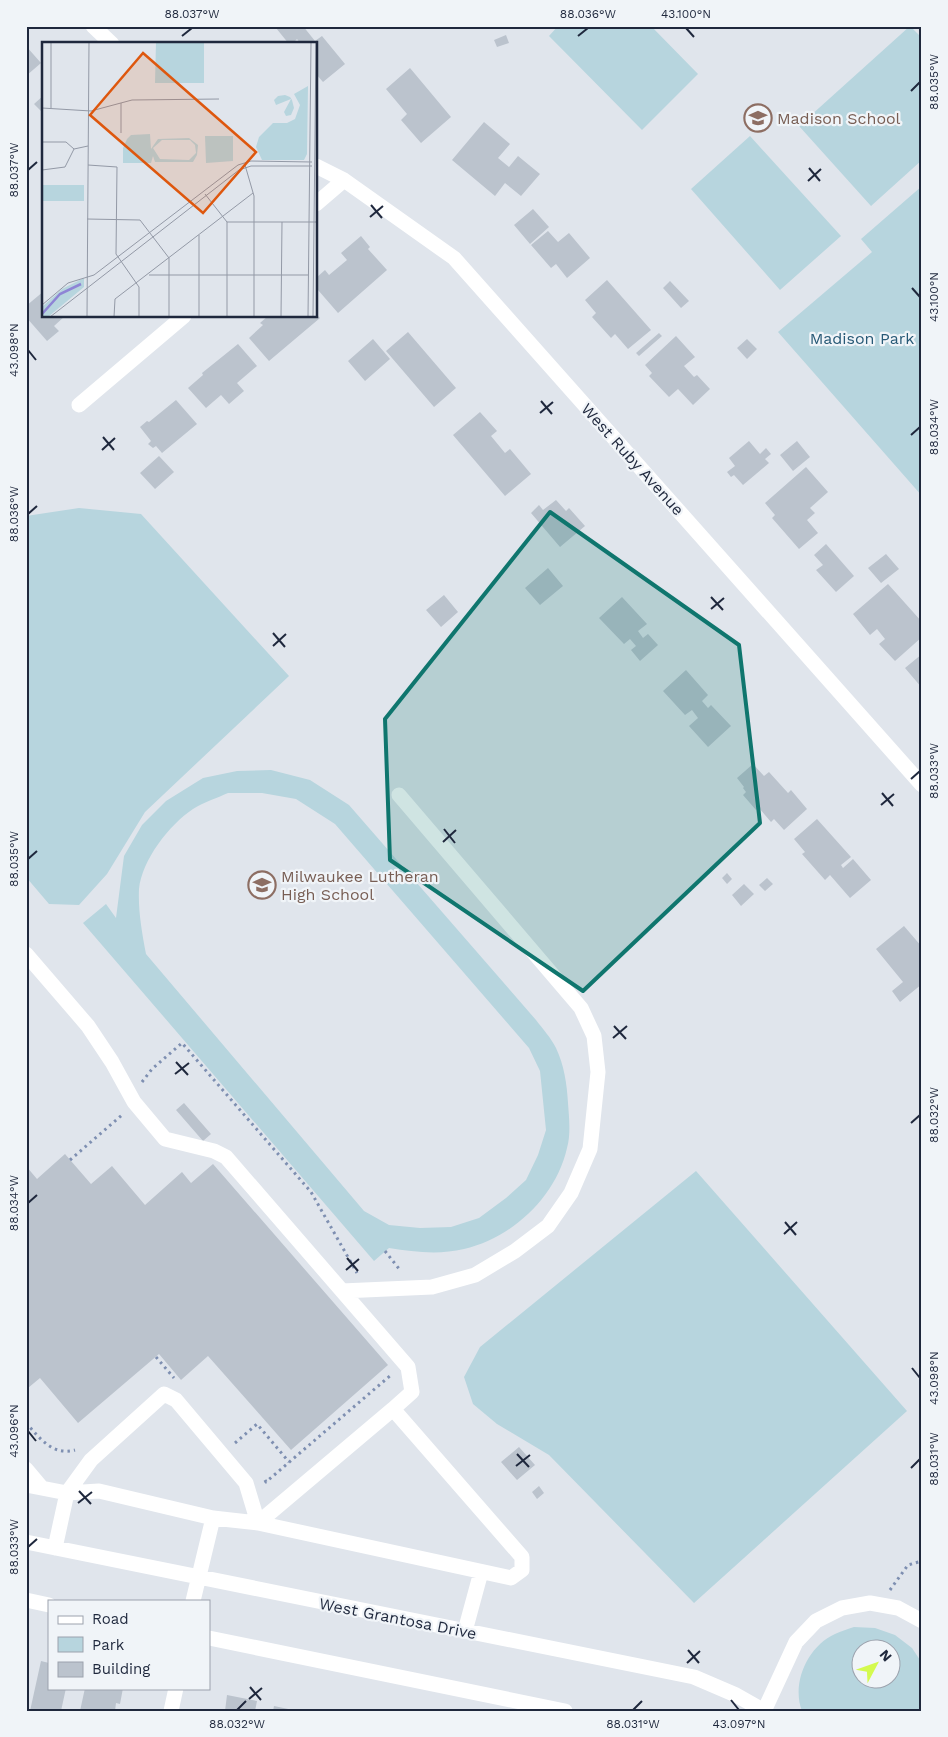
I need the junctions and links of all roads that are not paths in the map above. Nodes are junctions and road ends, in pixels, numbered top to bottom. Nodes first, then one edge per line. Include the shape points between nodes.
1 (93, 26) edge
2 (110, 42) edge
3 (318, 167) edge
4 (344, 180) junction
5 (318, 202) edge
6 (182, 318) edge
7 (79, 405) dead end
8 (922, 785) edge
9 (399, 795) dead end
10 (26, 954) edge
11 (342, 1291) junction
12 (393, 1409) junction
13 (26, 1469) edge
14 (26, 1486) edge
15 (42, 1488) junction
16 (67, 1493) junction
17 (213, 1518) junction
18 (258, 1524) junction
19 (26, 1542) edge
20 (55, 1548) junction
21 (481, 1572) junction
22 (197, 1578) junction
23 (26, 1600) edge
24 (193, 1600) edge
25 (48, 1605) edge
26 (922, 1621) edge
27 (465, 1631) junction
28 (210, 1638) edge
29 (176, 1690) edge
30 (171, 1711) edge
31 (565, 1711) edge
32 (764, 1711) edge

1 - 2 street
3 - 4 street, West Ruby Avenue
4 - 5 street
4 - 8 street, West Ruby Avenue via 454,258
6 - 7 street
9 - 11 street via 581,1008 594,1036 598,1072 590,1149 571,1194 548,1226 476,1275 432,1288
10 - 11 street via 88,1026 134,1102 165,1140 214,1151 226,1157
11 - 12 street via 408,1368 412,1392
12 - 18 street
12 - 21 street via 522,1557 522,1570 511,1578
13 - 15 street
14 - 15 street
15 - 16 street
16 - 17 street via 99,1491
16 - 18 street via 91,1460 164,1394 176,1400 246,1483
16 - 20 street
17 - 18 street
17 - 22 street
18 - 21 street
19 - 20 street, West Grantosa Drive
20 - 22 street, West Grantosa Drive
21 - 27 street
22 - 24 street
22 - 27 street, West Grantosa Drive
23 - 25 street
26 - 32 street via 898,1608 870,1603 842,1608 816,1621 796,1642
27 - 32 street, West Grantosa Drive via 694,1677
28 - 31 street
29 - 30 street

